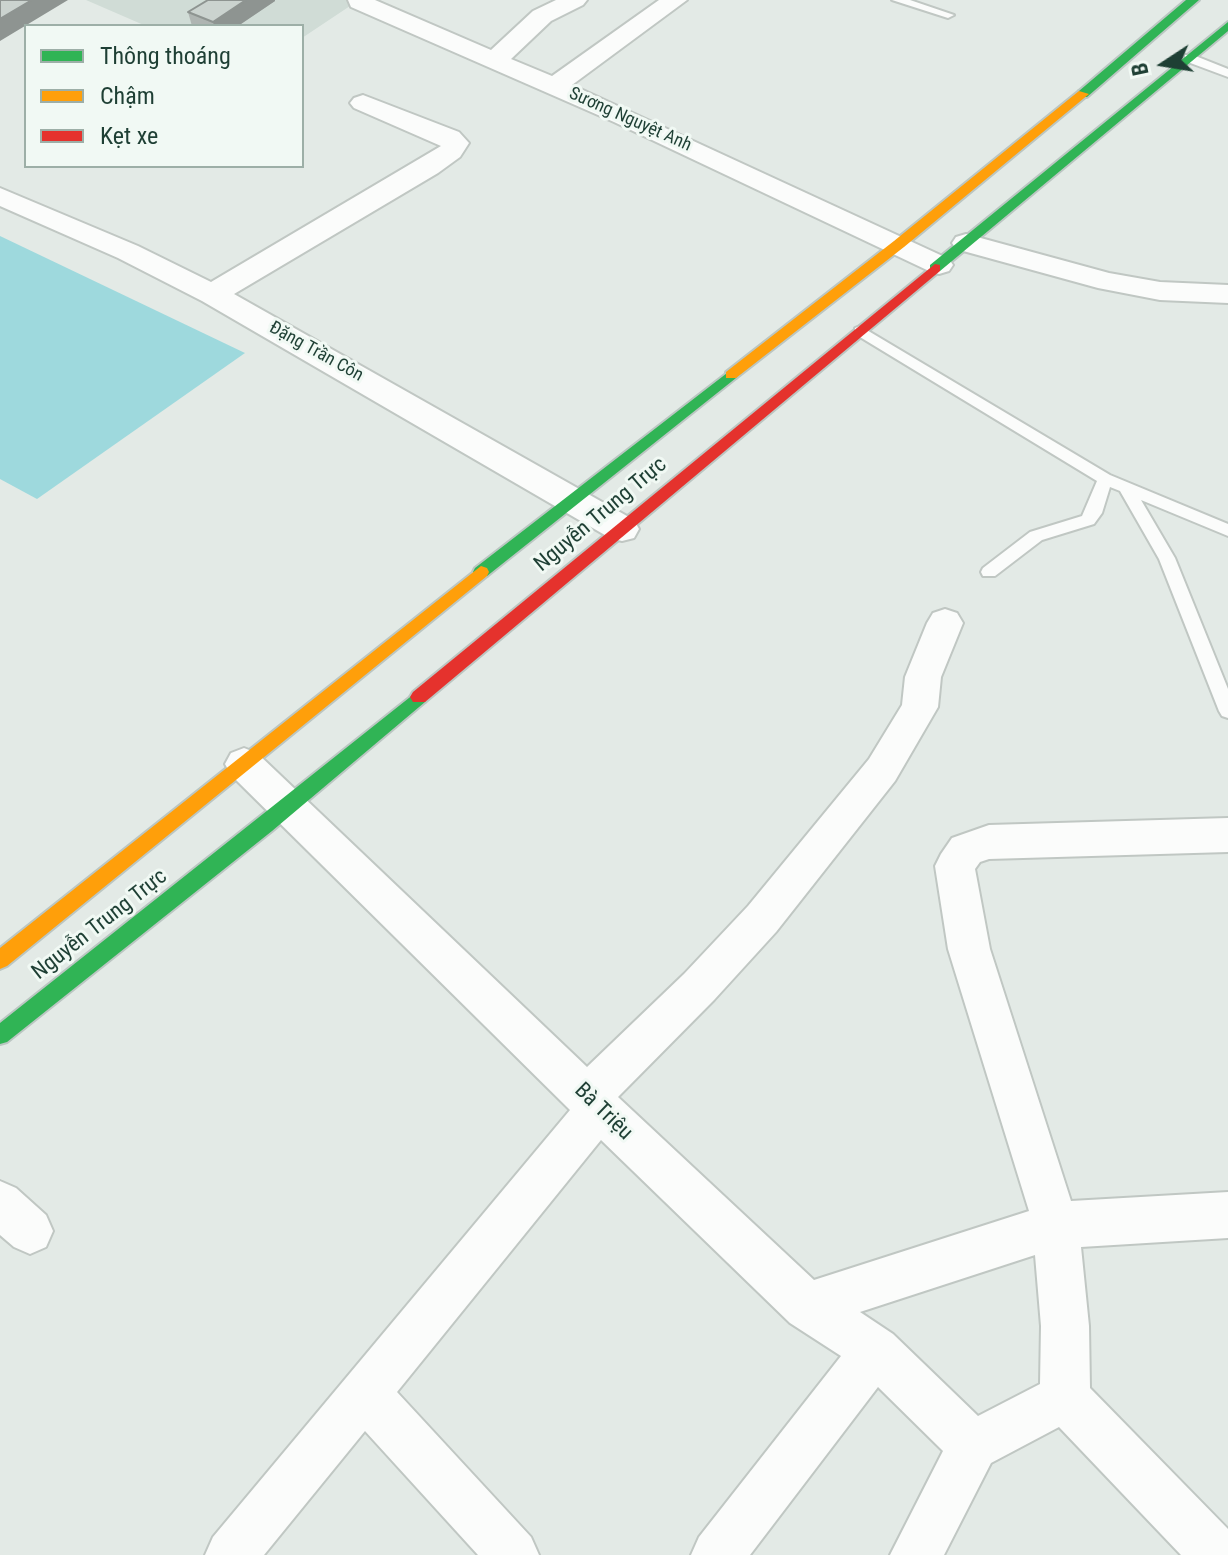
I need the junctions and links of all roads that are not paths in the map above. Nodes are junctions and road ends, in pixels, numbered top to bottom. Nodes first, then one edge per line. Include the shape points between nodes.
1 (575, 0) edge
2 (675, 0) edge
3 (898, 0) edge
4 (1193, 0) edge
5 (359, 2) dead end
6 (948, 15) dead end
7 (1228, 25) edge
8 (1189, 58) junction
9 (494, 61) junction
10 (1228, 73) edge
11 (554, 86) junction
12 (363, 103) dead end
13 (0, 196) edge
14 (946, 232) junction
15 (899, 244) junction
16 (939, 265) junction
17 (212, 294) junction
18 (1228, 294) edge
19 (860, 331) junction
20 (1105, 479) junction
21 (1125, 487) junction
22 (571, 500) junction
23 (622, 529) junction
24 (1228, 530) edge
25 (989, 572) dead end
26 (945, 623) dead end
27 (1228, 711) edge
28 (244, 764) junction
29 (289, 806) junction
30 (1228, 835) edge
31 (0, 960) edge
32 (0, 1035) edge
33 (593, 1103) junction
34 (1228, 1215) edge
35 (1056, 1225) junction
36 (807, 1306) junction
37 (876, 1351) junction
38 (365, 1394) junction
39 (1065, 1398) junction
40 (973, 1445) junction
41 (231, 1555) edge
42 (513, 1555) edge
43 (717, 1555) edge
44 (916, 1555) edge
45 (1217, 1555) edge

1 - 9 street via 542,16
2 - 11 street
3 - 6 lane
4 - 14 main road, Nguyễn Trung Trực
5 - 9 street, Sương Nguyệt Anh
7 - 8 main road, Nguyễn Trung Trực
8 - 10 lane
8 - 14 main road, Nguyễn Trung Trực
9 - 11 street, Sương Nguyệt Anh
11 - 15 street, Sương Nguyệt Anh
12 - 17 street via 456,143 428,167
13 - 17 street, Đặng Trần Côn
14 - 15 main road, Nguyễn Trung Trực
14 - 16 main road, Nguyễn Trung Trực
14 - 18 street via 1108,282
15 - 16 street, Sương Nguyệt Anh
15 - 22 main road, Nguyễn Trung Trực
16 - 19 main road, Nguyễn Trung Trực
17 - 22 street, Đặng Trần Côn
19 - 20 lane
19 - 23 main road, Nguyễn Trung Trực
20 - 21 lane
20 - 25 lane via 1088,520 1036,536
21 - 24 lane
21 - 27 lane via 1167,558
22 - 23 street, Đặng Trần Côn
22 - 28 main road, Nguyễn Trung Trực
23 - 29 main road, Nguyễn Trung Trực
26 - 33 street via 929,655 920,707 882,770 762,919
28 - 29 street, Bà Triệu
28 - 31 main road, Nguyễn Trung Trực
29 - 32 main road, Nguyễn Trung Trực
29 - 33 street, Bà Triệu
30 - 35 street via 989,842 966,850 955,866 969,949
33 - 36 street, Bà Triệu
33 - 38 street
34 - 35 street
35 - 36 street
35 - 39 street
36 - 37 street, Bà Triệu
37 - 40 street, Bà Triệu
37 - 43 street
38 - 41 street
38 - 42 street
39 - 40 street
39 - 45 street
40 - 44 street

